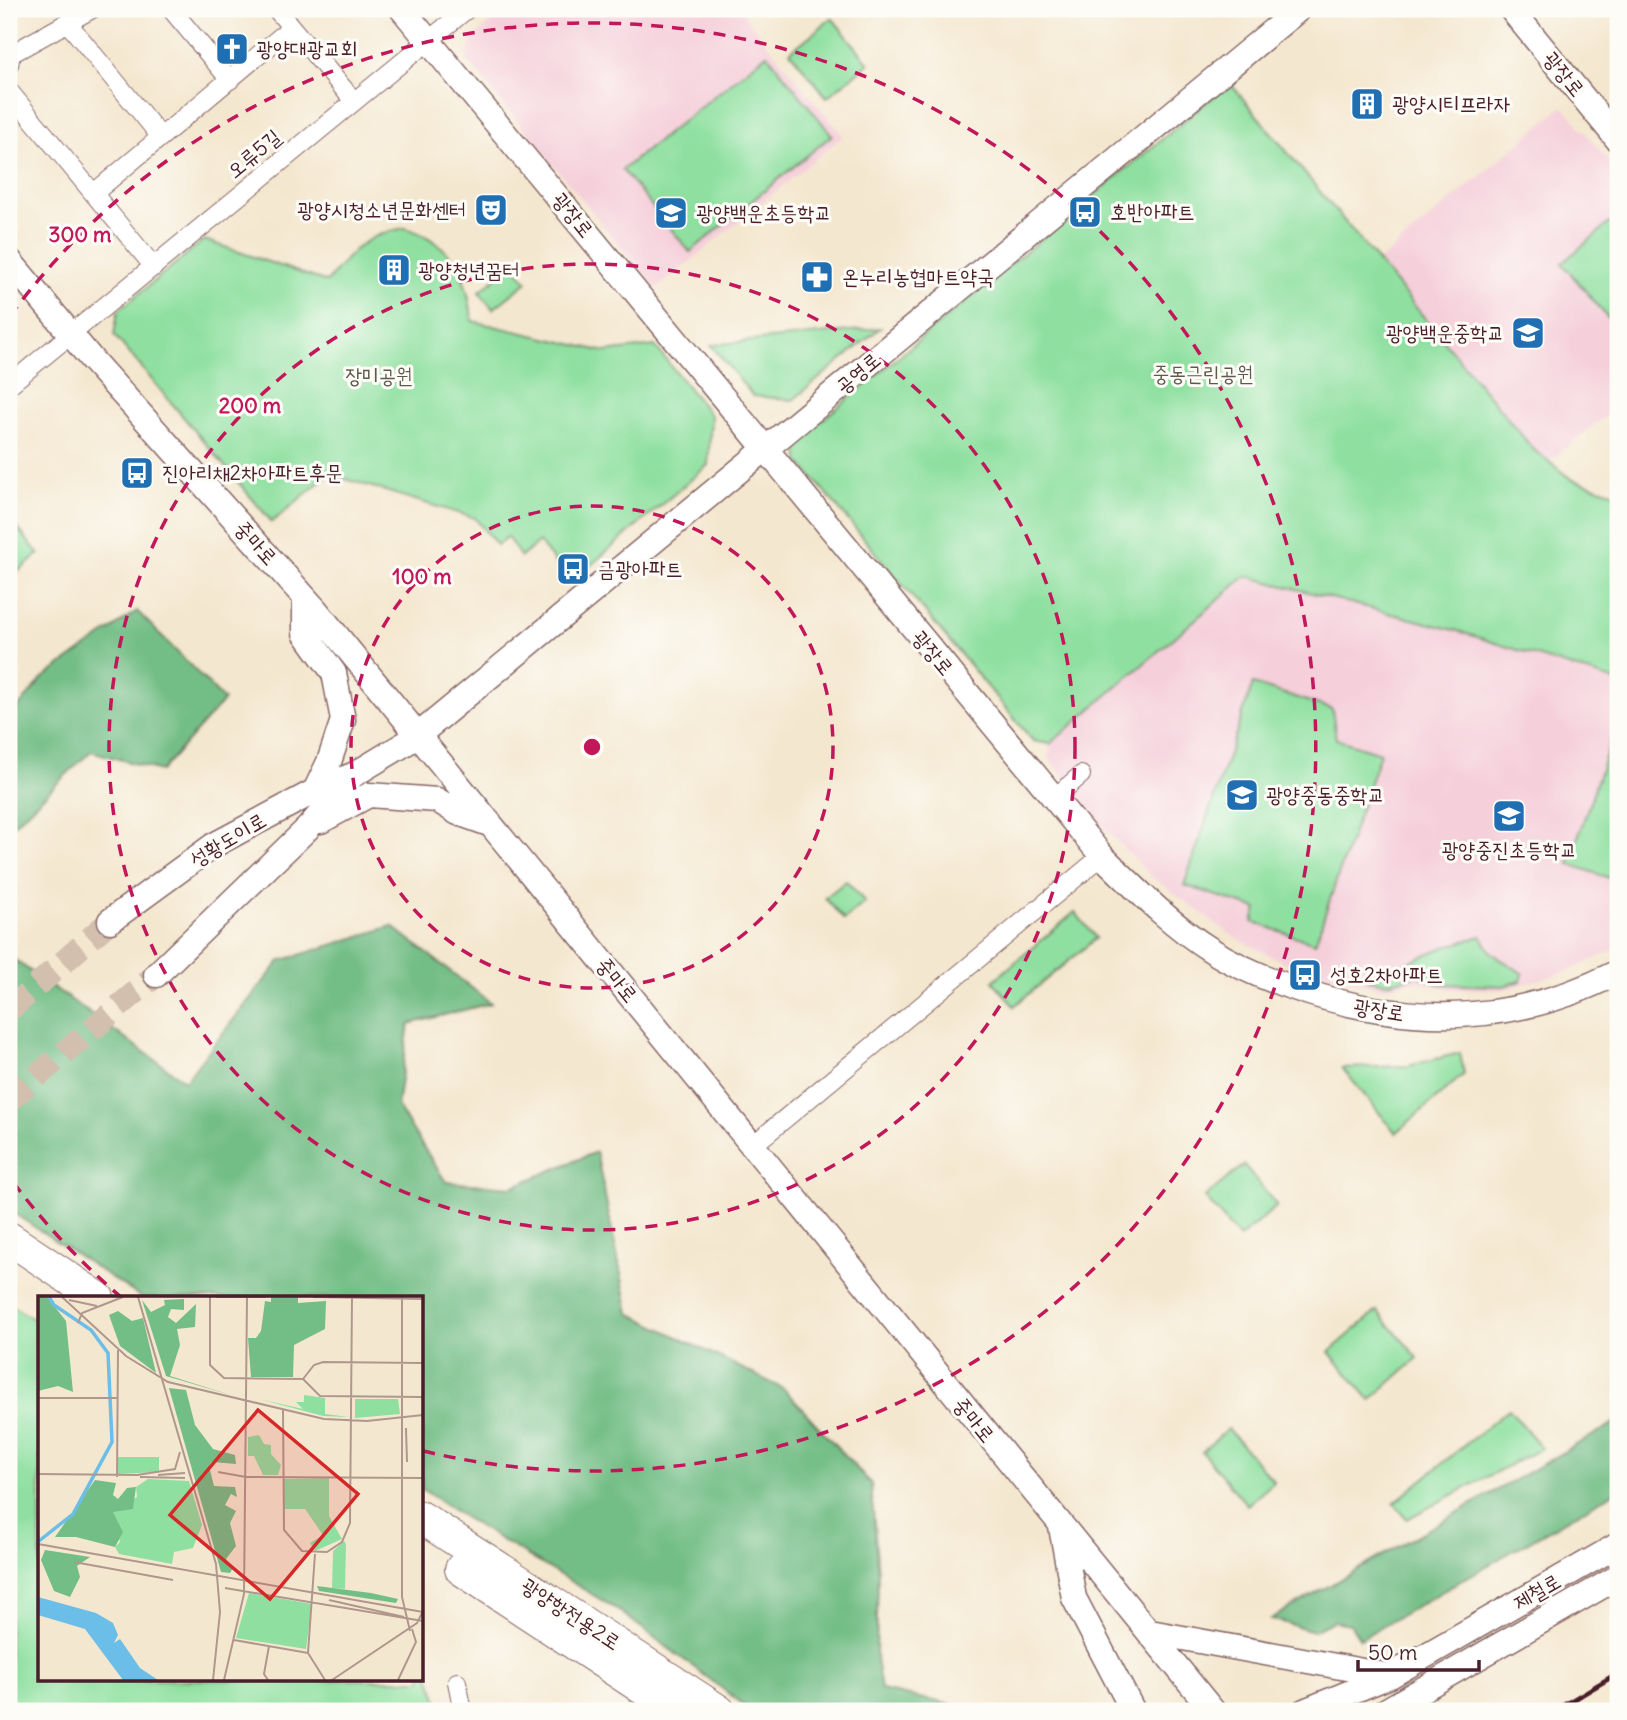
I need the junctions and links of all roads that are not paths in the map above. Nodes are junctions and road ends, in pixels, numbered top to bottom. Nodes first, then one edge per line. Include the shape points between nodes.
1 (92, 9) edge
2 (171, 9) edge
3 (276, 9) edge
4 (402, 9) edge
5 (467, 9) edge
6 (1299, 9) edge
7 (1511, 9) edge
8 (66, 22) junction
9 (291, 28) junction
10 (428, 40) junction
11 (9, 65) edge
12 (230, 80) junction
13 (9, 91) edge
14 (354, 102) junction
15 (161, 137) junction
16 (1618, 140) edge
17 (94, 193) junction
18 (9, 260) edge
19 (154, 267) junction
20 (71, 335) junction
21 (9, 385) edge
22 (765, 449) junction
23 (305, 599) junction
24 (416, 737) junction
25 (355, 774) junction
26 (1081, 775) dead end
27 (314, 791) junction
28 (1054, 798) junction
29 (490, 824) junction
30 (308, 828) junction
31 (1102, 856) junction
32 (110, 921) tunnel mouth
33 (1618, 972) edge
34 (156, 975) tunnel mouth
35 (751, 1146) junction
36 (9, 1238) edge
37 (9, 1264) edge
38 (57, 1296) edge
39 (95, 1296) edge
40 (424, 1519) edge
41 (1061, 1526) junction
42 (424, 1544) edge
43 (1618, 1545) edge
44 (1618, 1577) edge
45 (1150, 1632) junction
46 (1390, 1676) junction
47 (457, 1682) dead end
48 (1404, 1705) edge
49 (463, 1711) edge
50 (677, 1711) edge
51 (719, 1711) edge
52 (1133, 1711) edge
53 (1213, 1711) edge
54 (1304, 1711) edge
55 (1385, 1711) edge

1 - 8 street
2 - 12 street
3 - 9 street
4 - 10 street, 광장로
5 - 10 street, 오류5길
6 - 22 street, 공영로
7 - 16 street, 광장로
8 - 11 street via 11,54
8 - 15 street
9 - 12 street
9 - 14 street
10 - 14 street, 오류5길
10 - 22 street, 광장로
12 - 15 street
13 - 17 street
14 - 19 street, 오류5길
15 - 17 street
17 - 19 street
18 - 20 street, 중마로
19 - 20 street, 오류5길
20 - 21 street, 오류5길
20 - 23 street, 중마로
22 - 24 street, 공영로
22 - 28 street, 광장로
23 - 24 street, 중마로
23 - 27 street via 305,633 334,673 343,720
24 - 25 street, 성황도이로
24 - 29 street, 중마로
25 - 27 street, 성황도이로
25 - 30 street, 성황도이로
26 - 28 street
27 - 32 street, 성황도이로 via 214,845
28 - 31 street, 광장로
29 - 30 street via 457,813 437,800 369,795
29 - 35 street, 중마로
30 - 34 street, 성황도이로
31 - 33 street, 광장로 via 1141,895 1210,950 1281,984 1382,1013 1479,1014 1546,1002
31 - 35 street
35 - 41 street, 중마로
36 - 39 highway
37 - 38 highway
40 - 51 highway, 광양항전용2로
41 - 45 street, 중마로
41 - 52 street via 1074,1598
42 - 50 highway, 광양항전용2로
43 - 46 street, 제철로
44 - 48 street, 제철로
45 - 46 street
45 - 53 street, 중마로
46 - 54 street, 제철로
47 - 49 street
48 - 55 street, 제철로

